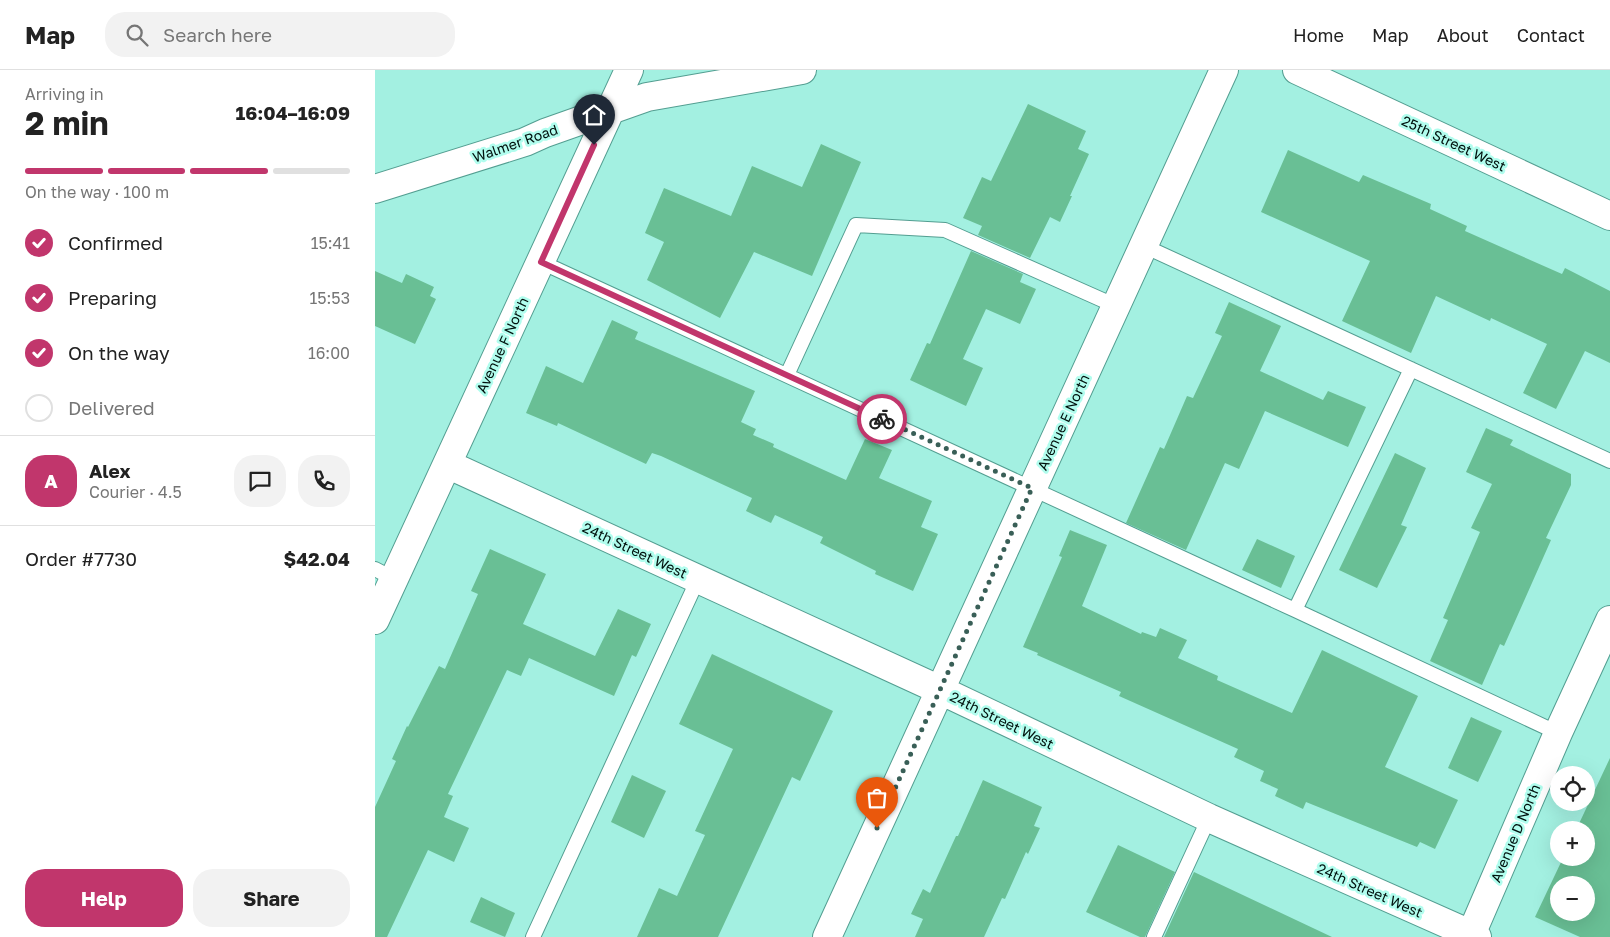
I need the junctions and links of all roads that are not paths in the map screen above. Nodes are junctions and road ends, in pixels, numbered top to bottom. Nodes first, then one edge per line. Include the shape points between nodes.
1 (629, 70) edge
2 (802, 70) edge
3 (1224, 70) edge
4 (1297, 70) edge
5 (609, 110) junction
6 (375, 189) edge
7 (1610, 216) edge
8 (1144, 246) junction
9 (541, 262) junction
10 (1117, 306) junction
11 (1411, 369) junction
12 (787, 375) junction
13 (1610, 461) edge
14 (447, 464) junction
15 (1032, 488) junction
16 (384, 574) edge
17 (698, 579) junction
18 (1295, 610) junction
19 (375, 620) edge
20 (1610, 620) edge
21 (940, 690) junction
22 (1558, 733) junction
23 (1209, 818) junction
24 (1472, 936) edge
25 (533, 937) edge
26 (827, 937) edge
27 (1154, 937) edge

1 - 5 street, Avenue F North
2 - 5 street, Walmer Road via 647,97
3 - 8 street, Avenue E North
4 - 7 street, 25th Street West
5 - 6 street, Walmer Road via 525,142
5 - 9 street, Avenue F North
8 - 10 street, Avenue E North
8 - 11 lane
9 - 12 lane
9 - 14 street, Avenue F North
10 - 12 lane via 945,230 856,225
10 - 15 street, Avenue E North
11 - 13 lane
11 - 18 lane
12 - 15 lane
14 - 16 street, Avenue F North
14 - 17 street, 24th Street West
15 - 18 lane
15 - 21 street, Avenue E North
16 - 19 street, Avenue F North
17 - 21 street, 24th Street West
17 - 25 lane
18 - 22 lane
20 - 22 street, Avenue D North
21 - 23 street, 24th Street West
21 - 26 street, Avenue E North
22 - 24 street, Avenue D North
23 - 24 street, 24th Street West
23 - 27 lane

